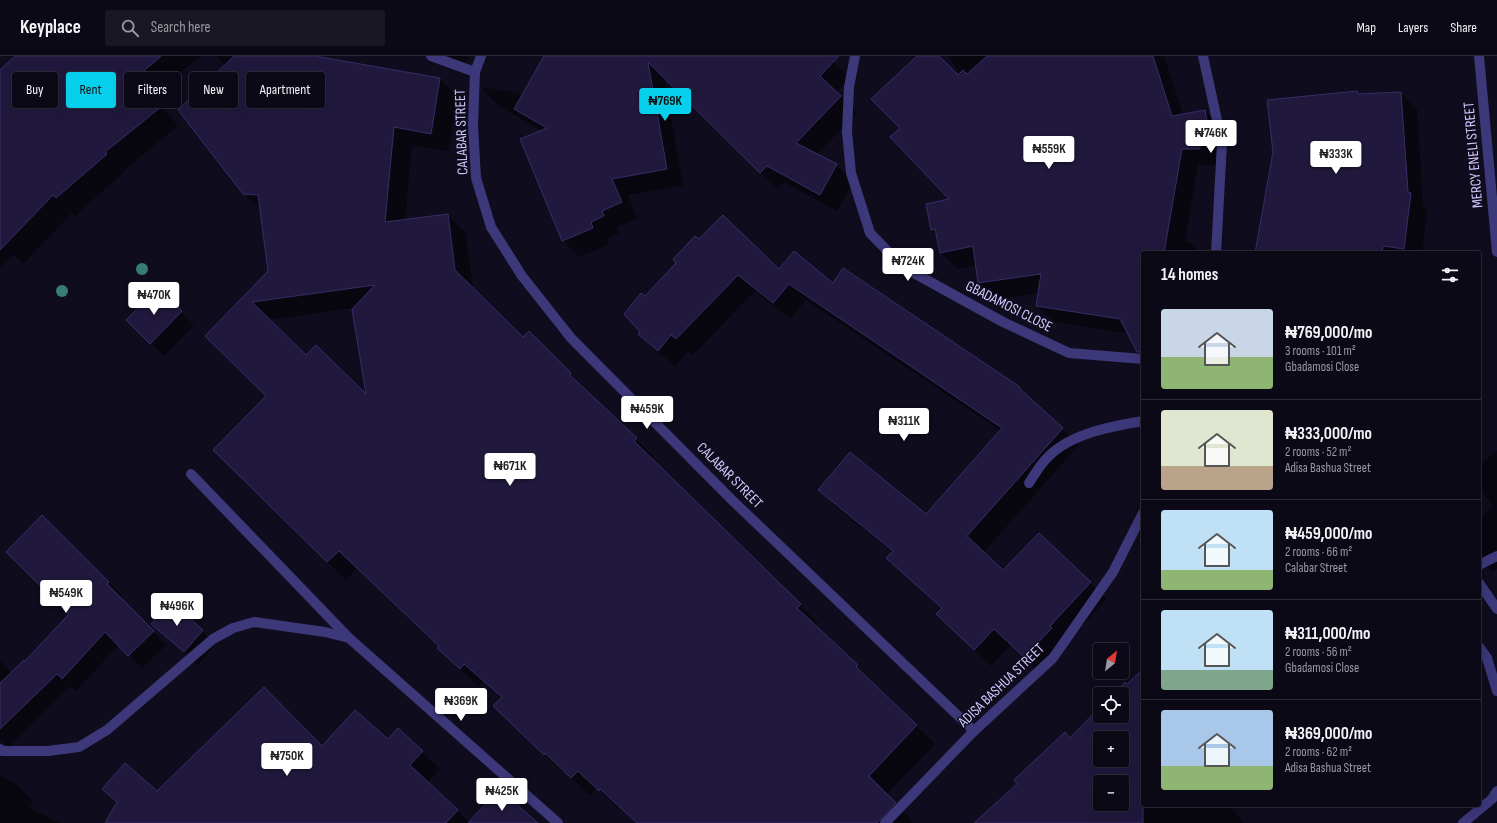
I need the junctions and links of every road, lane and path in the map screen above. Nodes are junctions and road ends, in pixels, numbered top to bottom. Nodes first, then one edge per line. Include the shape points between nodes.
1 (431, 56) edge
2 (481, 56) edge
3 (855, 56) edge
4 (1204, 56) edge
5 (1479, 56) edge
6 (475, 72) junction
7 (1216, 251) edge
8 (1497, 252) edge
9 (1141, 358) edge
10 (1141, 421) edge
11 (191, 474) dead end
12 (1029, 483) dead end
13 (1141, 517) edge
14 (1497, 556) edge
15 (1481, 564) edge
16 (1481, 586) edge
17 (1497, 609) edge
18 (349, 638) junction
19 (1481, 650) edge
20 (1497, 691) edge
21 (974, 731) junction
22 (0, 749) edge
23 (1497, 791) edge
24 (558, 823) edge
25 (885, 823) edge
26 (1463, 823) edge

1 - 6 street
2 - 6 street, CALABAR STREET
3 - 9 street, GBADAMOSI CLOSE via 848,87 847,132 851,173 870,233 903,267 1010,325 1069,353
4 - 7 street via 1222,143
5 - 8 street, MERCY ENELI STREET
6 - 21 street, CALABAR STREET via 472,124 476,178 491,227 522,276 571,338 733,501
10 - 12 street via 1106,428 1070,441 1049,456
11 - 18 street
13 - 21 street, ADISA BASHUA STREET via 1114,572 1053,658
14 - 15 street
16 - 17 street
18 - 22 street via 254,622 233,628 213,639 107,730 79,748 48,751
18 - 24 street
19 - 20 street via 1487,658
21 - 25 street, ADISA BASHUA STREET
23 - 26 street via 1492,799

